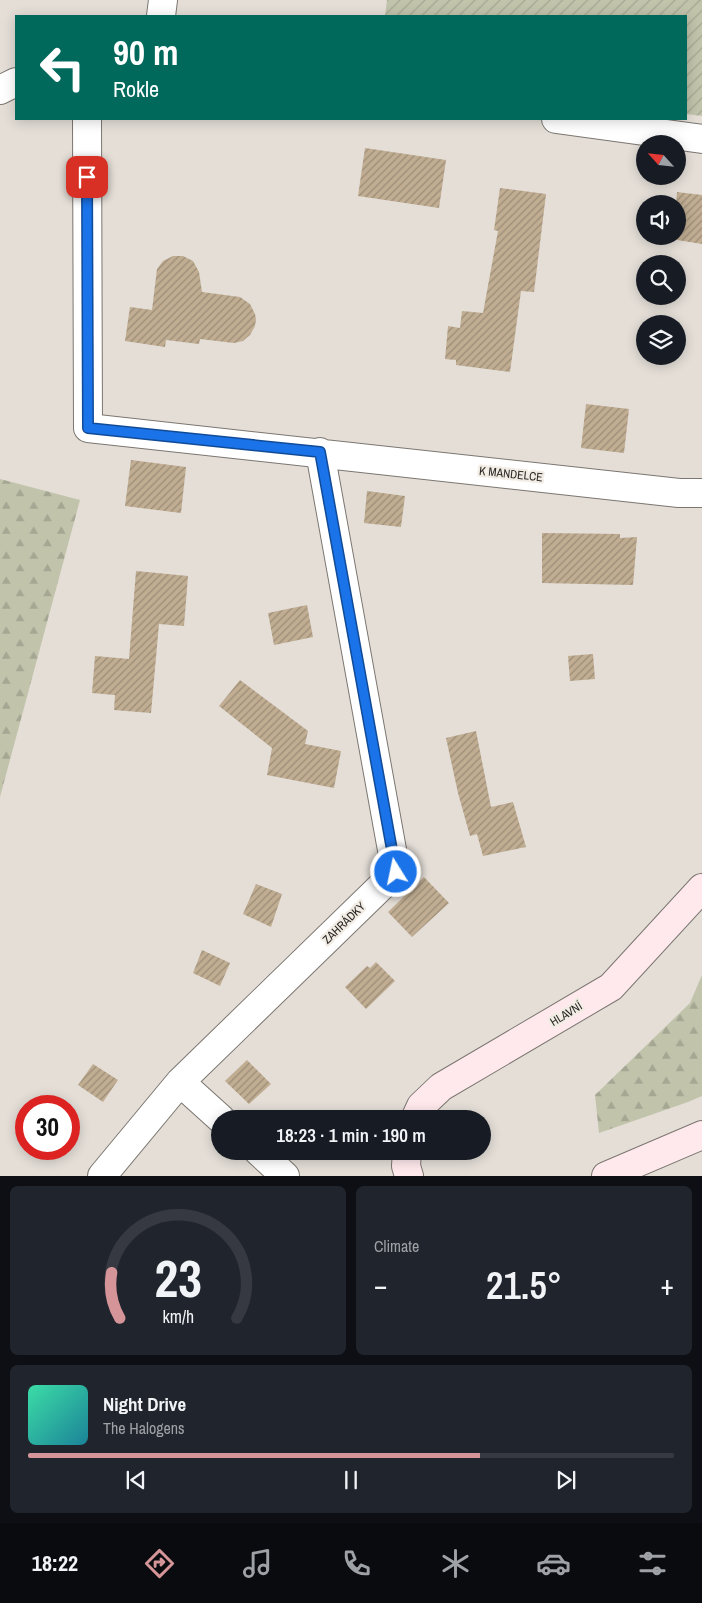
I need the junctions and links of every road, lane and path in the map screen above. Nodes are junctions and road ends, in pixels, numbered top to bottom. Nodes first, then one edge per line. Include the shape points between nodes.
1 (163, 0) edge
2 (161, 15) edge
3 (15, 82) edge
4 (0, 90) edge
5 (87, 120) edge
6 (564, 120) edge
7 (702, 138) edge
8 (320, 452) junction
9 (702, 493) edge
10 (702, 888) edge
11 (180, 1082) junction
12 (211, 1110) edge
13 (419, 1110) edge
14 (702, 1135) edge
15 (268, 1160) edge
16 (406, 1160) edge
17 (102, 1176) edge
18 (285, 1176) edge
19 (409, 1176) edge
20 (606, 1176) edge

1 - 2 street
3 - 4 street
5 - 8 street, K MANDELCE via 88,428
6 - 7 street
8 - 9 street, K MANDELCE
8 - 11 street, ZAHRÁDKY via 396,872
10 - 13 street, HLAVNÍ via 611,987 441,1087
11 - 12 street
11 - 17 street, ZAHRÁDKY
14 - 20 street
15 - 18 street
16 - 19 street

